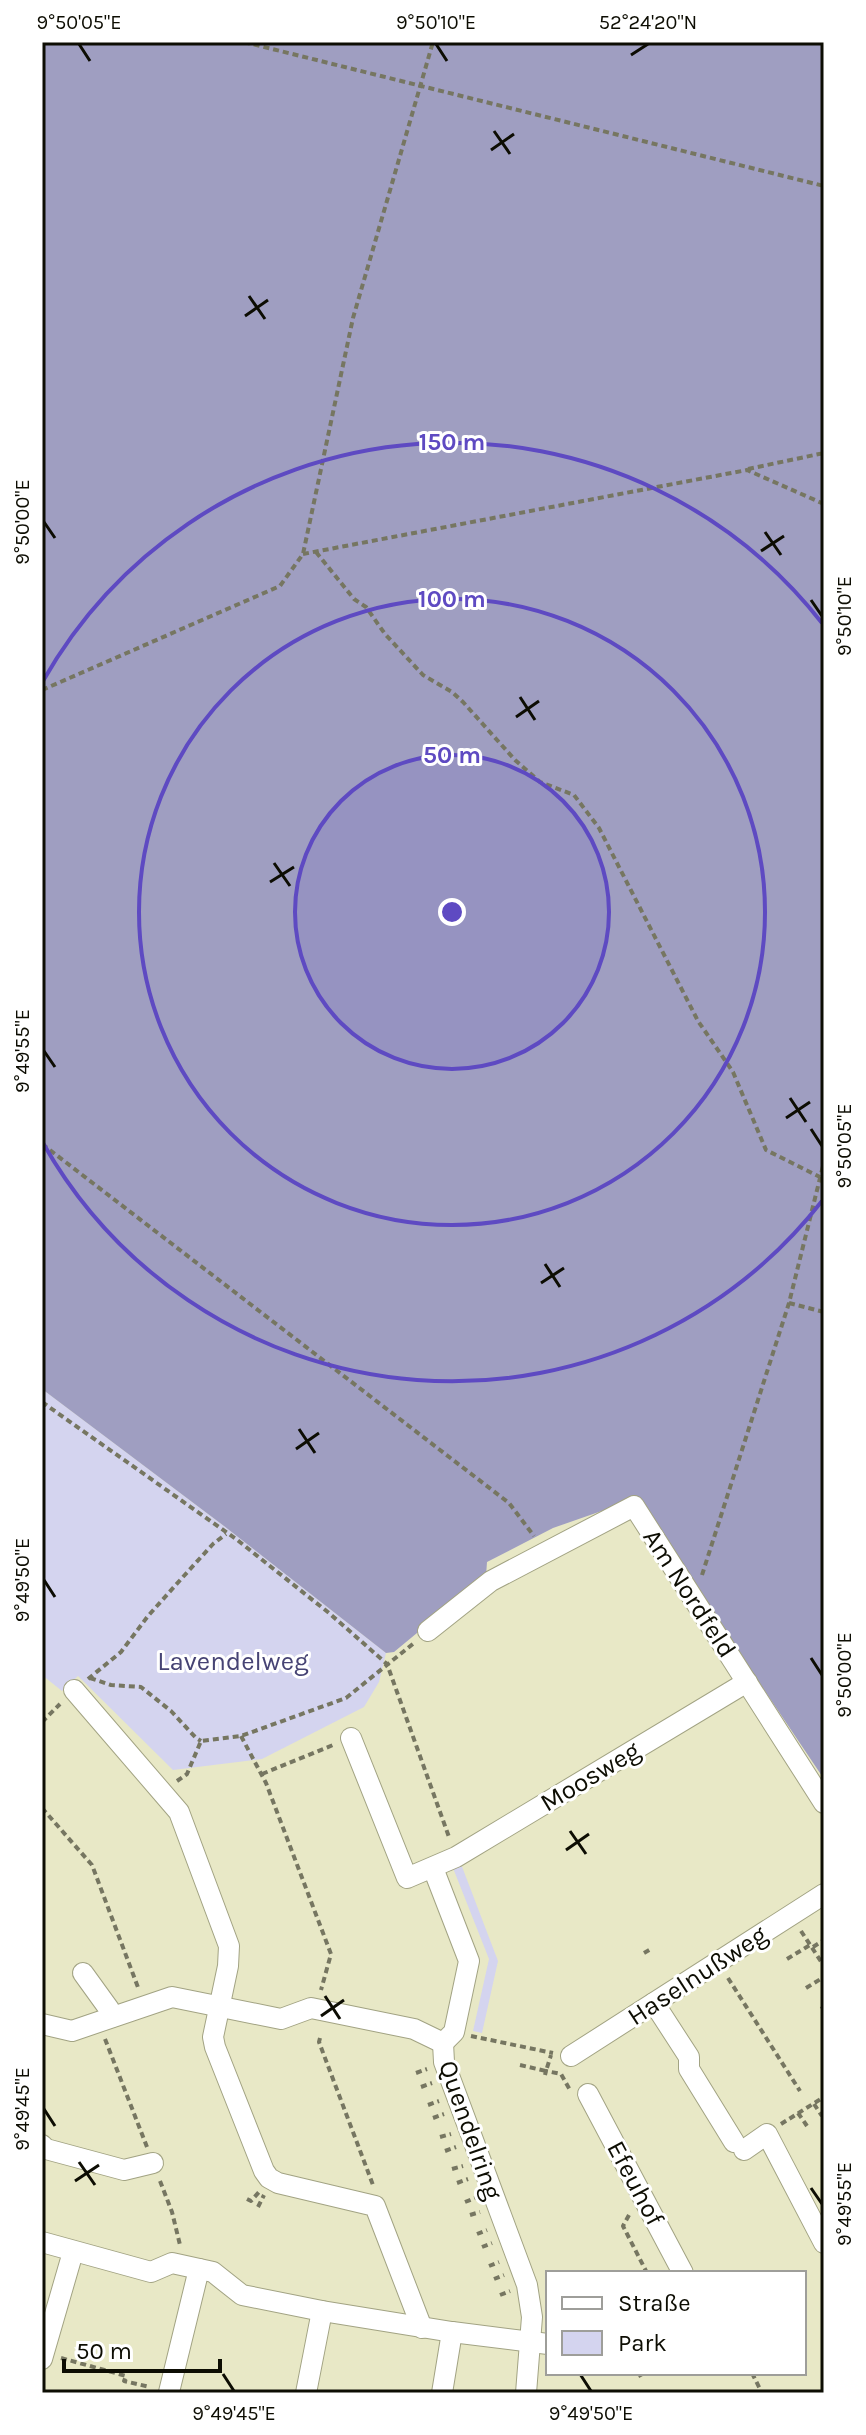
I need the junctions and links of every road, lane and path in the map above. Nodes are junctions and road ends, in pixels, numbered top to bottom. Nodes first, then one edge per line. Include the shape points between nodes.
1 (244, 42) edge
2 (285, 42) edge
3 (433, 42) edge
4 (282, 52) junction
5 (418, 87) junction
6 (824, 186) edge
7 (824, 453) edge
8 (747, 470) junction
9 (824, 504) edge
10 (316, 552) junction
11 (303, 554) junction
12 (42, 690) edge
13 (42, 1144) edge
14 (824, 1162) edge
15 (820, 1177) junction
16 (789, 1303) junction
17 (824, 1312) edge
18 (42, 1402) edge
19 (226, 1534) junction
20 (545, 1551) junction
21 (694, 1600) junction
22 (428, 1631) joint
23 (387, 1664) junction
24 (747, 1682) junction
25 (82, 1684) junction
26 (241, 1736) junction
27 (351, 1738) joint
28 (201, 1741) junction
29 (187, 1774) dead end
30 (262, 1774) junction
31 (824, 1803) edge
32 (42, 1808) edge
33 (456, 1857) junction
34 (433, 1868) junction
35 (824, 1894) edge
36 (791, 1916) junction
37 (824, 1940) edge
38 (811, 1946) junction
39 (651, 1949) dead end
40 (644, 1953) dead end
41 (787, 1959) dead end
42 (718, 1962) junction
43 (824, 1966) edge
44 (83, 1973) dead end
45 (824, 1977) edge
46 (806, 1988) dead end
47 (737, 1993) junction
48 (732, 1997) dead end
49 (654, 2003) junction
50 (144, 2006) junction
51 (219, 2007) junction
52 (316, 2009) junction
53 (112, 2017) junction
54 (43, 2022) edge
55 (765, 2036) junction
56 (320, 2038) dead end
57 (759, 2040) dead end
58 (443, 2043) junction
59 (464, 2046) dead end
60 (561, 2054) junction
61 (520, 2065) dead end
62 (793, 2080) junction
63 (786, 2081) dead end
64 (789, 2087) dead end
65 (800, 2091) dead end
66 (588, 2094) dead end
67 (824, 2097) edge
68 (814, 2104) junction
69 (798, 2113) junction
70 (822, 2116) dead end
71 (807, 2126) dead end
72 (767, 2134) junction
73 (42, 2145) edge
74 (153, 2163) dead end
75 (375, 2206) junction
76 (42, 2242) edge
77 (824, 2243) edge
78 (73, 2252) junction
79 (199, 2269) junction
80 (682, 2271) edge
81 (507, 2292) dead end
82 (500, 2295) dead end
83 (322, 2311) junction
84 (422, 2328) junction
85 (452, 2332) junction
86 (540, 2343) edge
87 (42, 2359) edge
88 (753, 2375) edge
89 (169, 2392) edge
90 (306, 2393) edge
91 (442, 2393) edge
92 (526, 2393) edge
93 (762, 2393) edge

1 - 4 path
2 - 4 path
3 - 5 path
4 - 5 path
5 - 6 path
5 - 11 path via 353,318
7 - 8 path
8 - 9 path
8 - 10 path
10 - 11 path
10 - 15 path via 423,675 463,702 540,782 574,795 599,828 698,1021 733,1072 766,1150
11 - 12 path via 280,586
13 - 20 path via 509,1503
14 - 15 path
15 - 16 path
16 - 17 path
16 - 21 path
18 - 19 path
19 - 23 path
19 - 25 path via 121,1652
20 - 21 street, Am Nordfeld via 634,1506
20 - 22 street, Am Nordfeld via 491,1581
21 - 24 street, Am Nordfeld
22 - 23 path
23 - 26 path via 346,1698
23 - 33 path
24 - 31 street, Am Nordfeld
24 - 33 street, Moosweg
25 - 28 path via 141,1687
25 - 51 street via 179,1812 229,1946
26 - 28 path
26 - 30 path
27 - 30 path
27 - 34 street via 407,1878
28 - 29 path
30 - 52 path via 331,1954
32 - 50 path via 92,1865
33 - 34 street, Moosweg
34 - 58 street via 469,1961 454,2032
35 - 36 street, Haselnußweg
36 - 38 path
36 - 42 street, Haselnußweg
37 - 38 path
38 - 41 path
38 - 43 path
39 - 40 path
42 - 47 path
42 - 49 street, Haselnußweg
44 - 53 street
45 - 46 path
47 - 48 path
47 - 55 path
49 - 60 street, Haselnußweg
49 - 72 street via 739,2146
50 - 51 street, Quendelring via 172,1997
50 - 53 street, Quendelring
51 - 52 street, Quendelring via 281,2019
51 - 75 street via 215,2047 267,2176 280,2184
52 - 58 street, Quendelring via 414,2029
53 - 54 street, Quendelring via 72,2031
55 - 57 path
55 - 62 path
56 - 75 path via 377,2195
58 - 86 street, Quendelring via 444,2062 527,2285
59 - 60 path via 467,2035
60 - 61 path via 545,2073
62 - 63 path
62 - 64 path
62 - 65 path
66 - 80 street, Efeuhof
67 - 68 path
68 - 69 path
68 - 70 path
69 - 71 path
69 - 72 path
72 - 77 street
73 - 74 street via 124,2170
75 - 84 street
76 - 78 street
78 - 79 street via 151,2272 172,2263
78 - 87 street
79 - 83 street via 213,2272 242,2295
79 - 89 street
81 - 82 path
83 - 84 street
83 - 90 street
84 - 85 street
85 - 86 street
85 - 91 street
86 - 92 street, Quendelring
87 - 89 path via 60,2364 61,2358
88 - 93 path

